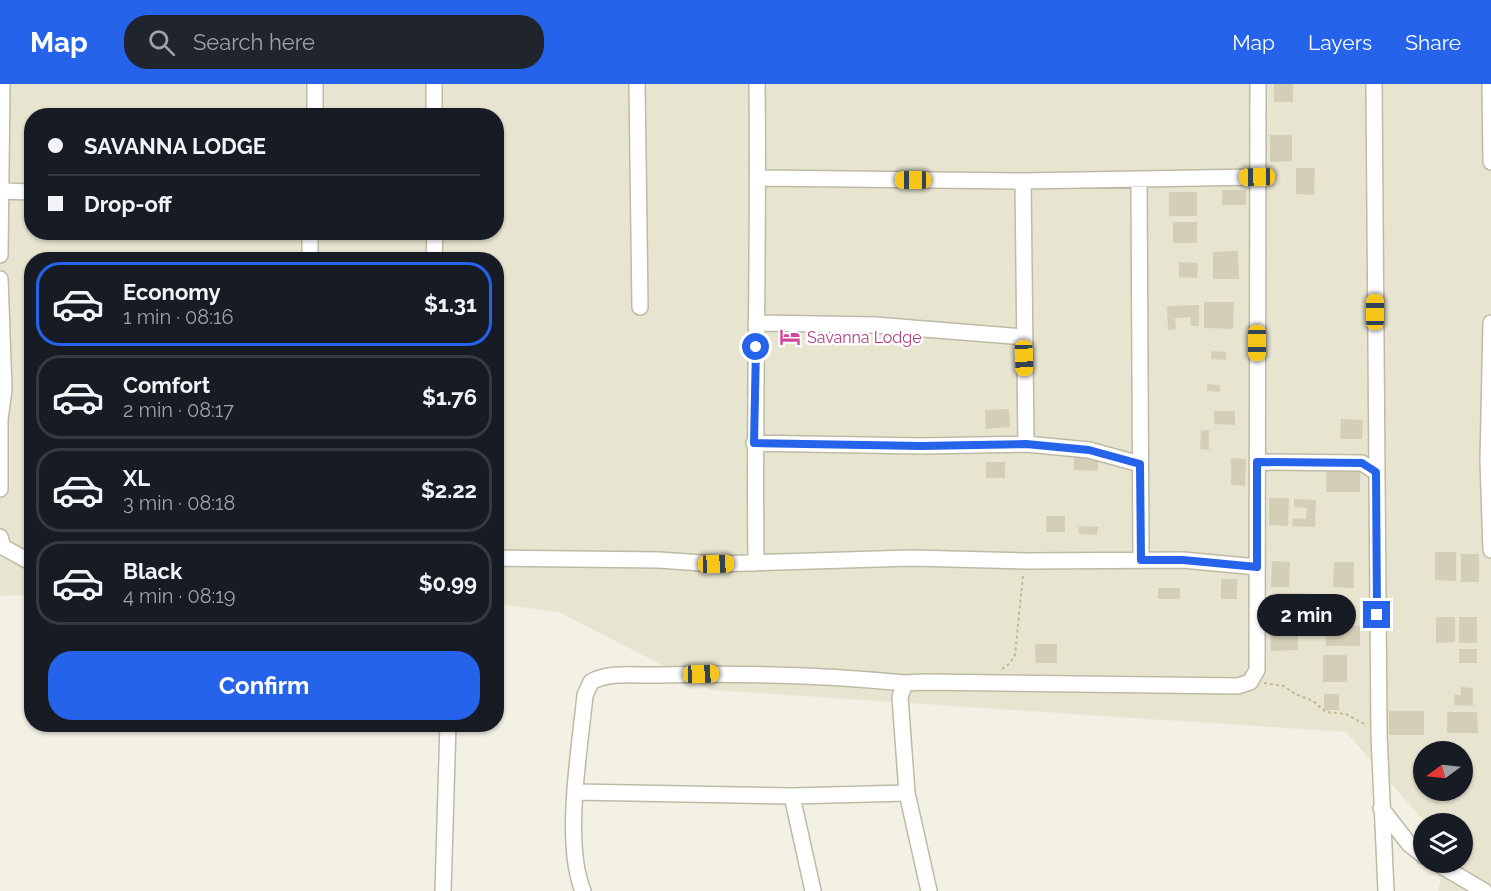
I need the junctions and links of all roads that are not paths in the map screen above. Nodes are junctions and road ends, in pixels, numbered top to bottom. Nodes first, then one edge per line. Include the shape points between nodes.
1 (2, 84) edge
2 (315, 84) edge
3 (434, 84) edge
4 (637, 84) edge
5 (757, 84) edge
6 (1258, 84) edge
7 (1374, 84) edge
8 (1490, 84) edge
9 (315, 108) edge
10 (434, 108) edge
11 (1491, 162) edge
12 (1257, 177) junction
13 (758, 178) junction
14 (1139, 180) junction
15 (1023, 181) junction
16 (2, 191) junction
17 (24, 192) edge
18 (0, 255) edge
19 (0, 279) edge
20 (640, 308) dead end
21 (756, 323) junction
22 (1491, 323) edge
23 (1023, 337) junction
24 (0, 419) edge
25 (754, 443) junction
26 (1026, 444) junction
27 (1489, 461) edge
28 (1257, 462) junction
29 (1140, 464) junction
30 (1376, 472) junction
31 (0, 489) edge
32 (0, 537) edge
33 (1491, 550) edge
34 (504, 558) edge
35 (24, 559) edge
36 (1141, 560) junction
37 (756, 562) junction
38 (1257, 567) junction
39 (904, 683) junction
40 (448, 732) edge
41 (577, 792) junction
42 (907, 793) junction
43 (792, 796) junction
44 (1381, 808) junction
45 (1413, 848) edge
46 (1454, 873) edge
47 (442, 891) edge
48 (583, 891) edge
49 (813, 891) edge
50 (929, 891) edge
51 (1386, 891) edge
52 (1484, 891) edge

1 - 16 street
2 - 9 street
3 - 10 street
4 - 20 street
5 - 13 street
6 - 12 street
7 - 30 street
8 - 11 street
12 - 14 street
12 - 28 street
13 - 15 street
13 - 21 street
14 - 15 street
14 - 29 street
15 - 23 street
16 - 17 street
16 - 18 street
19 - 24 street via 4,388
21 - 23 street via 875,325
21 - 25 street
22 - 27 street
23 - 26 street
24 - 31 street
25 - 26 street
25 - 37 street
26 - 29 street via 1089,450
27 - 33 street
28 - 30 street via 1362,463
28 - 38 street
29 - 36 street
30 - 44 street
32 - 35 street via 3,547
34 - 37 street
36 - 37 street via 910,558
36 - 38 street
38 - 39 street via 1258,663 1253,679 1245,685
39 - 41 street via 744,673 614,676 595,680 585,695
39 - 42 street via 900,697
40 - 47 street
41 - 43 street
41 - 48 street via 574,854
42 - 43 street
42 - 50 street
43 - 49 street
44 - 45 street
44 - 51 street
46 - 52 street

